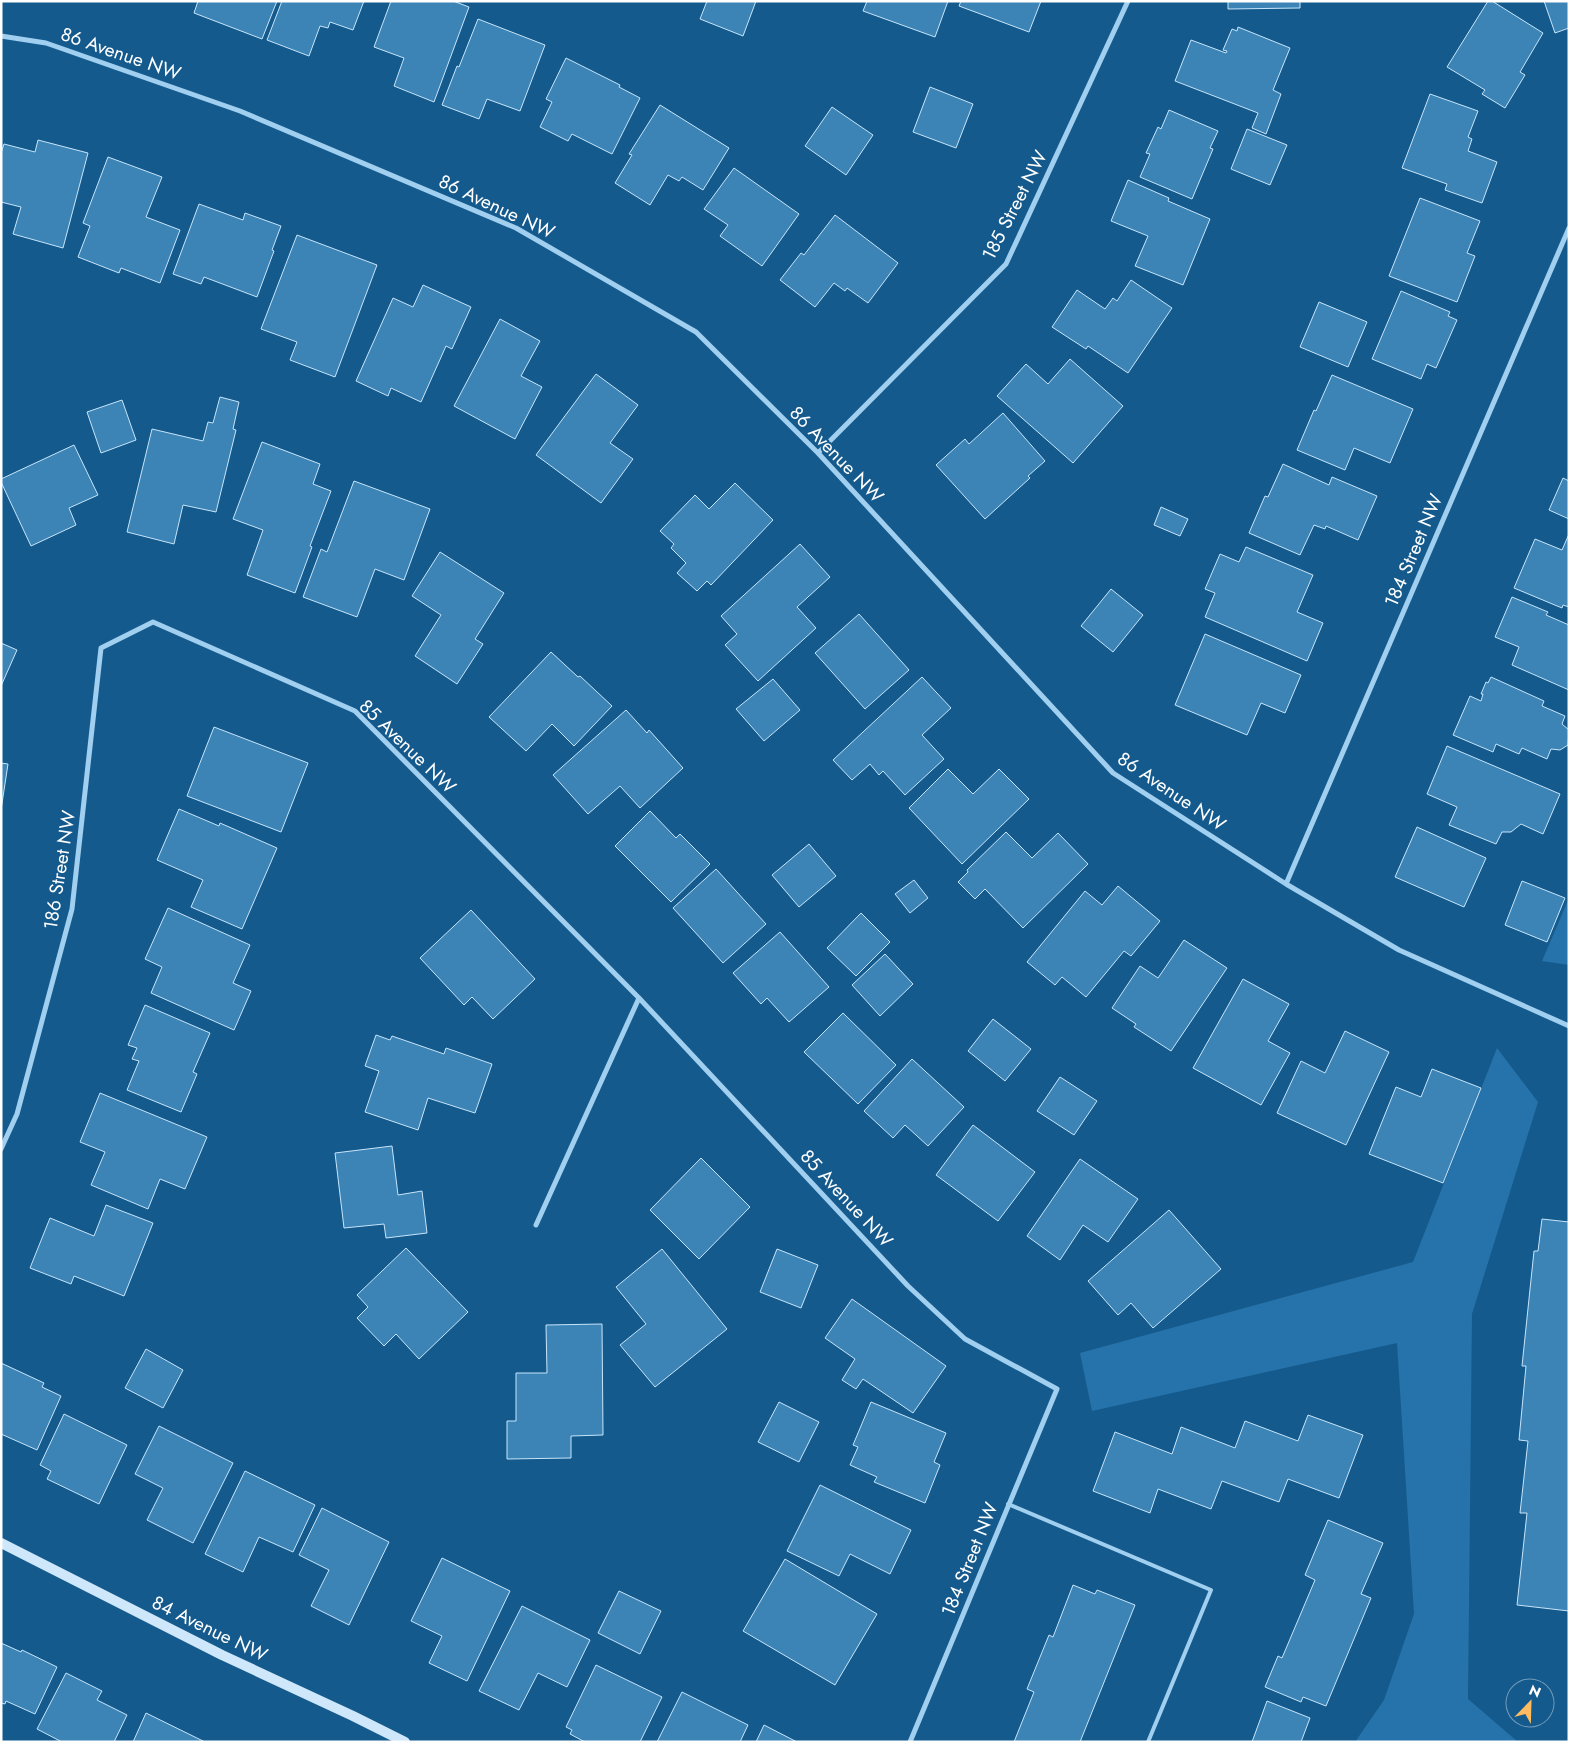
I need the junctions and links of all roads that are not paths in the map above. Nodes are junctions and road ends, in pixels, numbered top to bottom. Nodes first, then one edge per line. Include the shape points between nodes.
1 (1128, 1) edge
2 (1, 36) edge
3 (1569, 228) edge
4 (818, 453) junction
5 (102, 648) joint
6 (1286, 884) junction
7 (639, 998) junction
8 (1569, 1026) edge
9 (1, 1149) edge
10 (536, 1224) dead end
11 (1057, 1389) joint
12 (1008, 1504) junction
13 (1, 1543) edge
14 (406, 1742) edge
15 (910, 1742) edge
16 (1148, 1742) edge

1 - 4 street, 185 Street NW via 1006,264
2 - 4 street, 86 Avenue NW via 46,43 240,111 516,228 696,332
3 - 6 street, 184 Street NW
4 - 6 street, 86 Avenue NW via 1113,773
5 - 7 street, 85 Avenue NW via 152,622 355,711
5 - 9 street, 186 Street NW via 72,909 17,1114
6 - 8 street, 86 Avenue NW via 1399,950
7 - 10 street
7 - 11 street, 85 Avenue NW via 908,1286 965,1340
11 - 12 street, 184 Street NW
12 - 15 street, 184 Street NW
12 - 16 lane via 1211,1590
13 - 14 street, 84 Avenue NW

